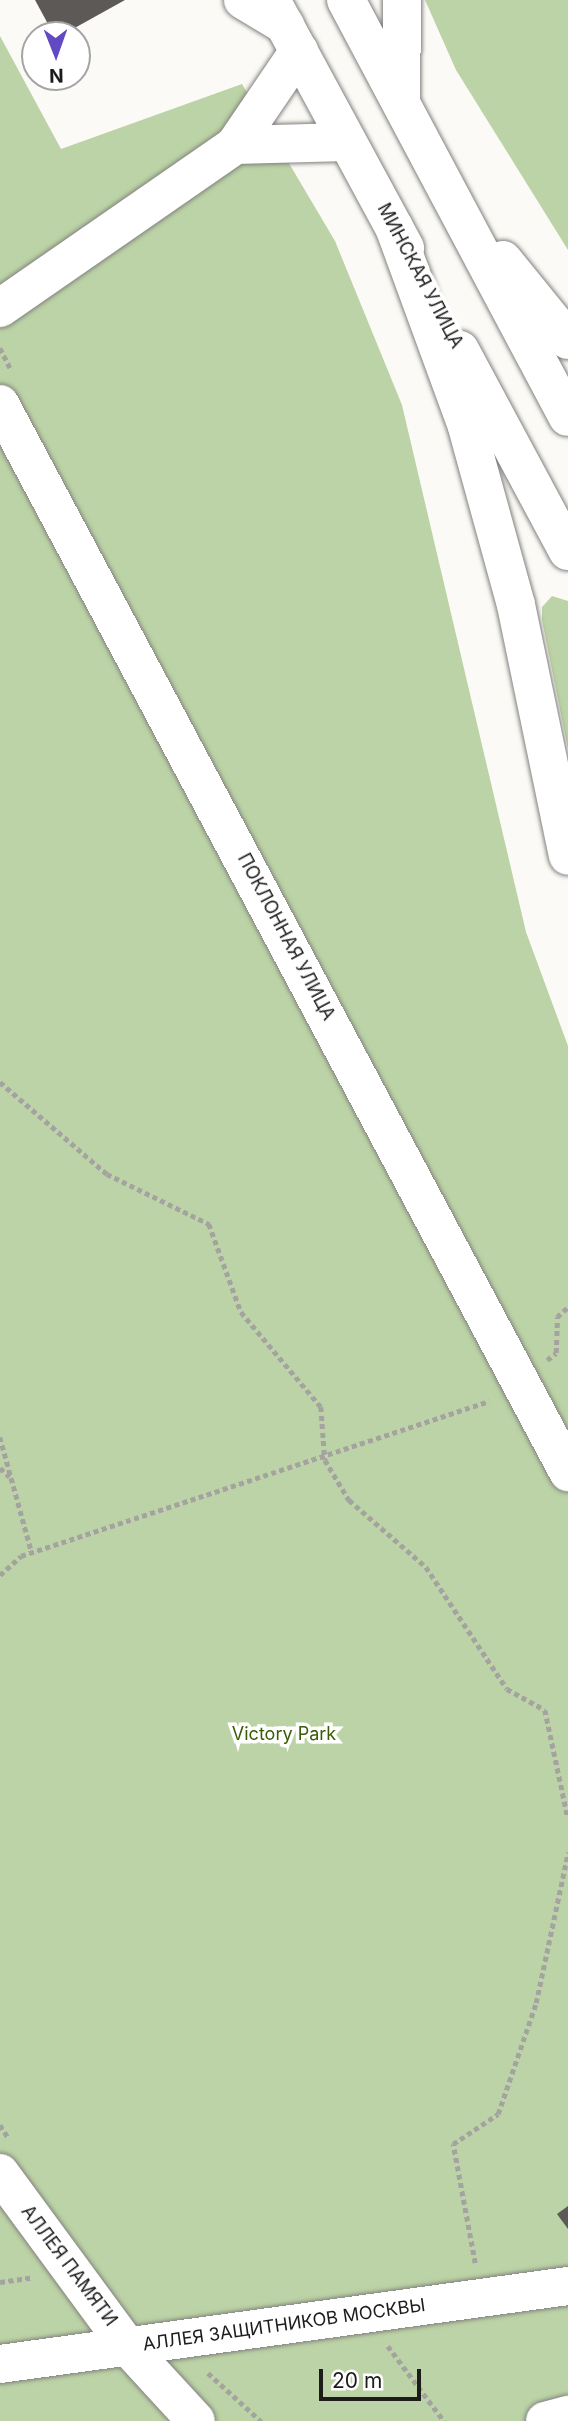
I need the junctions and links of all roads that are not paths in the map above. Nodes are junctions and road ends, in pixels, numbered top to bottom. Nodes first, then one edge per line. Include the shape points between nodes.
1 (243, 0) edge
2 (346, 0) edge
3 (402, 0) edge
4 (285, 25) edge
5 (401, 102) junction
6 (348, 142) junction
7 (235, 145) junction
8 (447, 190) junction
9 (394, 227) junction
10 (0, 308) edge
11 (568, 340) edge
12 (0, 404) edge
13 (568, 417) edge
14 (568, 551) edge
15 (568, 856) edge
16 (568, 1472) edge
17 (0, 2173) edge
18 (568, 2286) edge
19 (128, 2347) junction
20 (0, 2364) edge
21 (568, 2415) edge
22 (196, 2421) edge
23 (545, 2421) edge

1 - 4 main road
2 - 5 main road
3 - 5 main road
4 - 6 main road, МИНСКАЯ УЛИЦА
4 - 7 main road
5 - 8 main road
6 - 7 main road
6 - 9 main road, МИНСКАЯ УЛИЦА
7 - 10 main road
8 - 11 main road
8 - 13 main road
9 - 14 main road, МИНСКАЯ УЛИЦА
9 - 15 main road via 467,427 516,606
12 - 16 main road, ПОКЛОННАЯ УЛИЦА
17 - 19 main road, АЛЛЕЯ ПАМЯТИ
18 - 19 main road, АЛЛЕЯ ЗАЩИТНИКОВ МОСКВЫ
19 - 20 main road, АЛЛЕЯ ЗАЩИТНИКОВ МОСКВЫ
19 - 22 main road, АЛЛЕЯ ПАМЯТИ
21 - 23 main road

